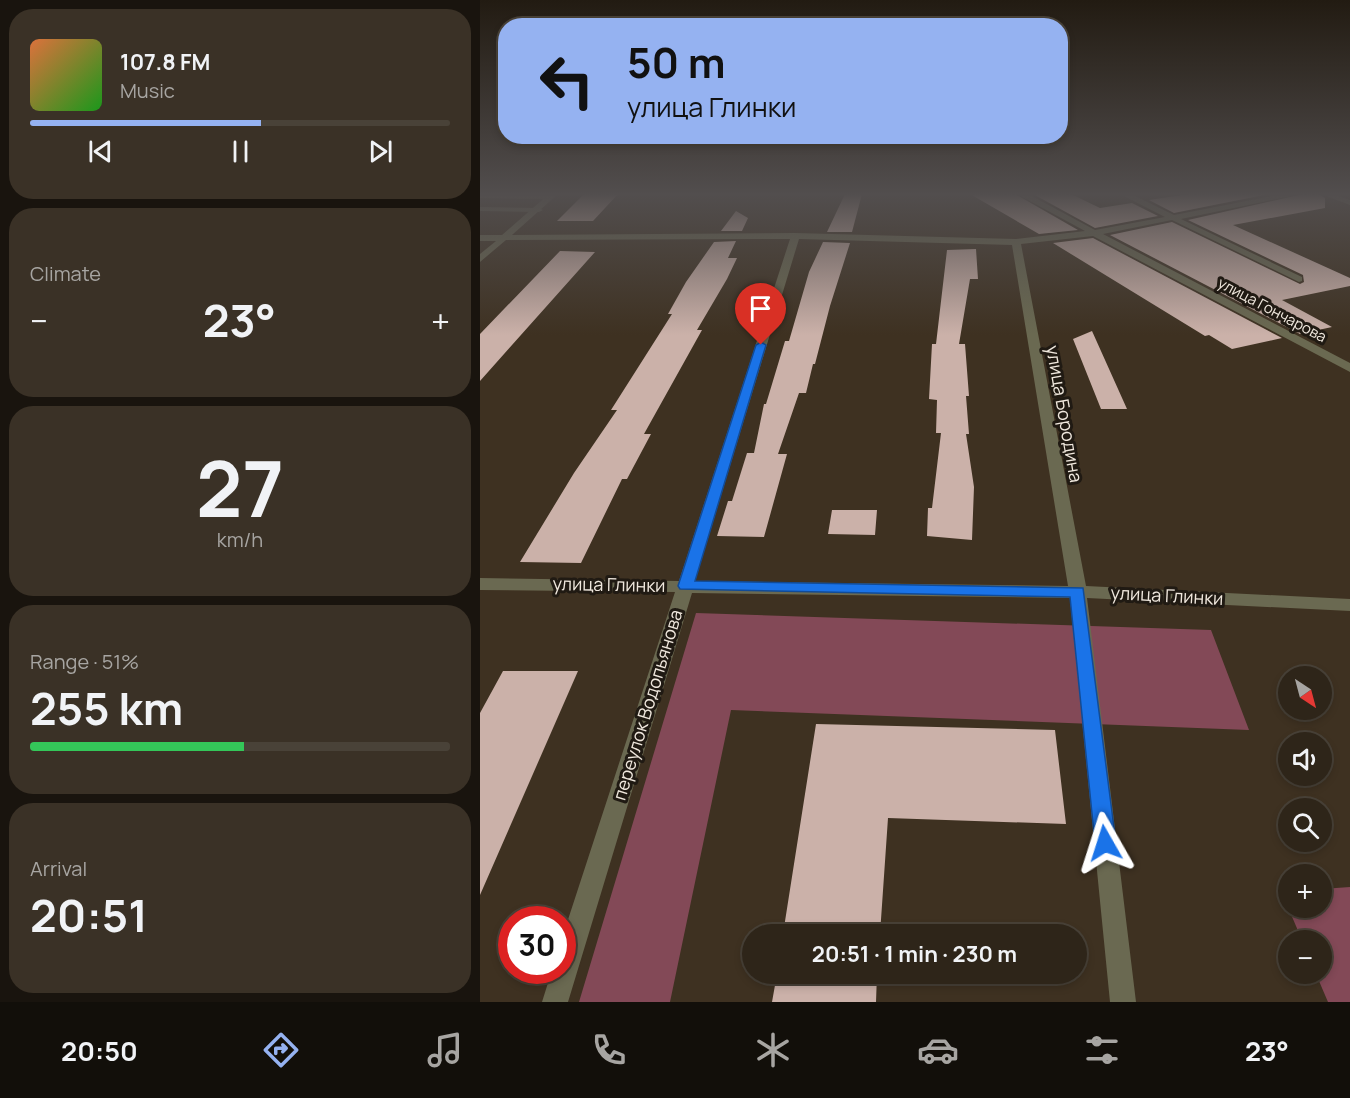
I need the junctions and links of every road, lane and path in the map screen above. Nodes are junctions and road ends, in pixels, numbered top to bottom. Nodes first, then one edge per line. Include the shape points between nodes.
1 (501, 241) edge
2 (794, 241) edge
3 (970, 241) edge
4 (1026, 241) edge
5 (1110, 241) edge
6 (1221, 241) edge
7 (1016, 242) junction
8 (480, 259) edge
9 (1299, 279) dead end
10 (1350, 368) edge
11 (480, 584) edge
12 (686, 586) junction
13 (1078, 592) junction
14 (1350, 605) edge
15 (555, 1002) edge
16 (1123, 1002) edge

1 - 8 street
2 - 12 street, переулок Водопьянова
3 - 7 street
4 - 7 street
5 - 10 street, улица Гончарова
6 - 9 street
7 - 13 street, улица Бородина
11 - 12 street, улица Глинки
12 - 13 street, улица Глинки
12 - 15 street, переулок Водопьянова
13 - 14 street, улица Глинки
13 - 16 street, улица Бородина

